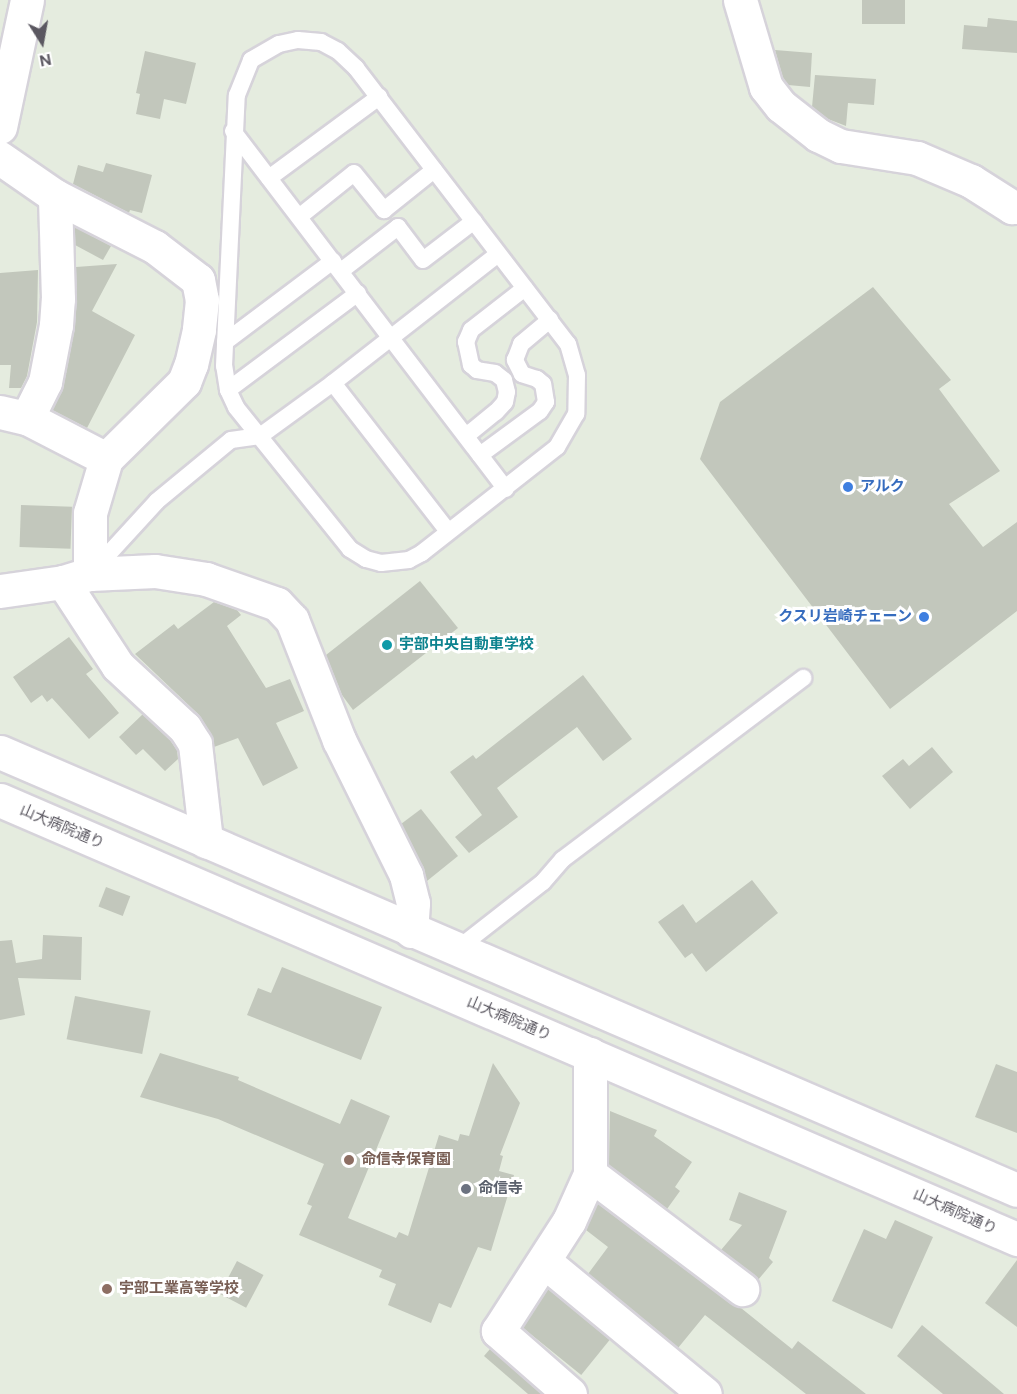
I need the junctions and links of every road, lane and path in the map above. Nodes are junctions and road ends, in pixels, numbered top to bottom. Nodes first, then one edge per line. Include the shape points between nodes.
1 (27, 0) edge
2 (740, 0) edge
3 (379, 97) junction
4 (0, 127) edge
5 (233, 131) junction
6 (0, 158) edge
7 (434, 170) junction
8 (269, 178) junction
9 (55, 196) junction
10 (1017, 207) edge
11 (299, 217) junction
12 (474, 221) junction
13 (498, 254) junction
14 (337, 266) junction
15 (525, 288) junction
16 (358, 293) junction
17 (550, 320) junction
18 (391, 337) junction
19 (225, 342) junction
20 (333, 383) junction
21 (228, 390) junction
22 (14, 415) edge
23 (260, 436) junction
24 (466, 436) junction
25 (480, 455) junction
26 (106, 459) junction
27 (506, 489) junction
28 (448, 531) junction
29 (76, 578) junction
30 (0, 591) edge
31 (802, 678) dead end
32 (0, 752) edge
33 (0, 800) edge
34 (206, 841) junction
35 (411, 930) junction
36 (456, 950) junction
37 (590, 1054) junction
38 (590, 1173) junction
39 (1017, 1190) edge
40 (1017, 1239) edge
41 (545, 1262) junction
42 (742, 1289) dead end
43 (570, 1394) edge
44 (705, 1394) edge

1 - 4 street
2 - 10 street via 766,87 781,106 818,135 841,146 917,158
3 - 5 lane via 350,62 321,42 298,40 279,44 251,60 237,95
3 - 7 lane
3 - 8 lane
5 - 8 lane
5 - 19 lane
6 - 9 street
7 - 11 lane via 384,210 354,173
7 - 12 lane
8 - 11 lane
9 - 22 street via 56,325 45,382
9 - 26 street via 155,247 198,280 202,300 192,364 184,382
11 - 14 lane
12 - 13 lane
12 - 14 lane via 423,260 398,227
13 - 15 lane
13 - 18 lane
14 - 16 lane
14 - 19 lane
15 - 17 lane
15 - 24 lane via 471,330 466,342 471,365 495,373 504,380 507,392 505,402 496,412
16 - 18 lane
16 - 21 lane
17 - 25 lane via 521,345 515,360 522,374 543,384 546,402 540,411
17 - 27 lane via 574,359 579,395 576,414 557,447
18 - 20 lane
18 - 24 lane
19 - 21 lane
20 - 23 lane
20 - 28 lane
21 - 23 lane via 236,407
22 - 26 street
23 - 28 lane via 331,529 366,559 381,563 409,560
23 - 29 lane via 231,440 157,501
24 - 25 lane
25 - 27 lane
26 - 29 street
27 - 28 lane
29 - 30 street
29 - 34 street via 118,666 185,728 195,744
29 - 35 street via 155,571 206,579 277,604 292,620 339,740 406,875 414,903
31 - 36 lane via 563,859 543,882
32 - 34 street
33 - 37 street, 山大病院通り
34 - 35 street
35 - 36 street
36 - 39 street
37 - 38 street
37 - 40 street, 山大病院通り
38 - 41 street
38 - 42 street
41 - 43 street via 498,1331
41 - 44 street

